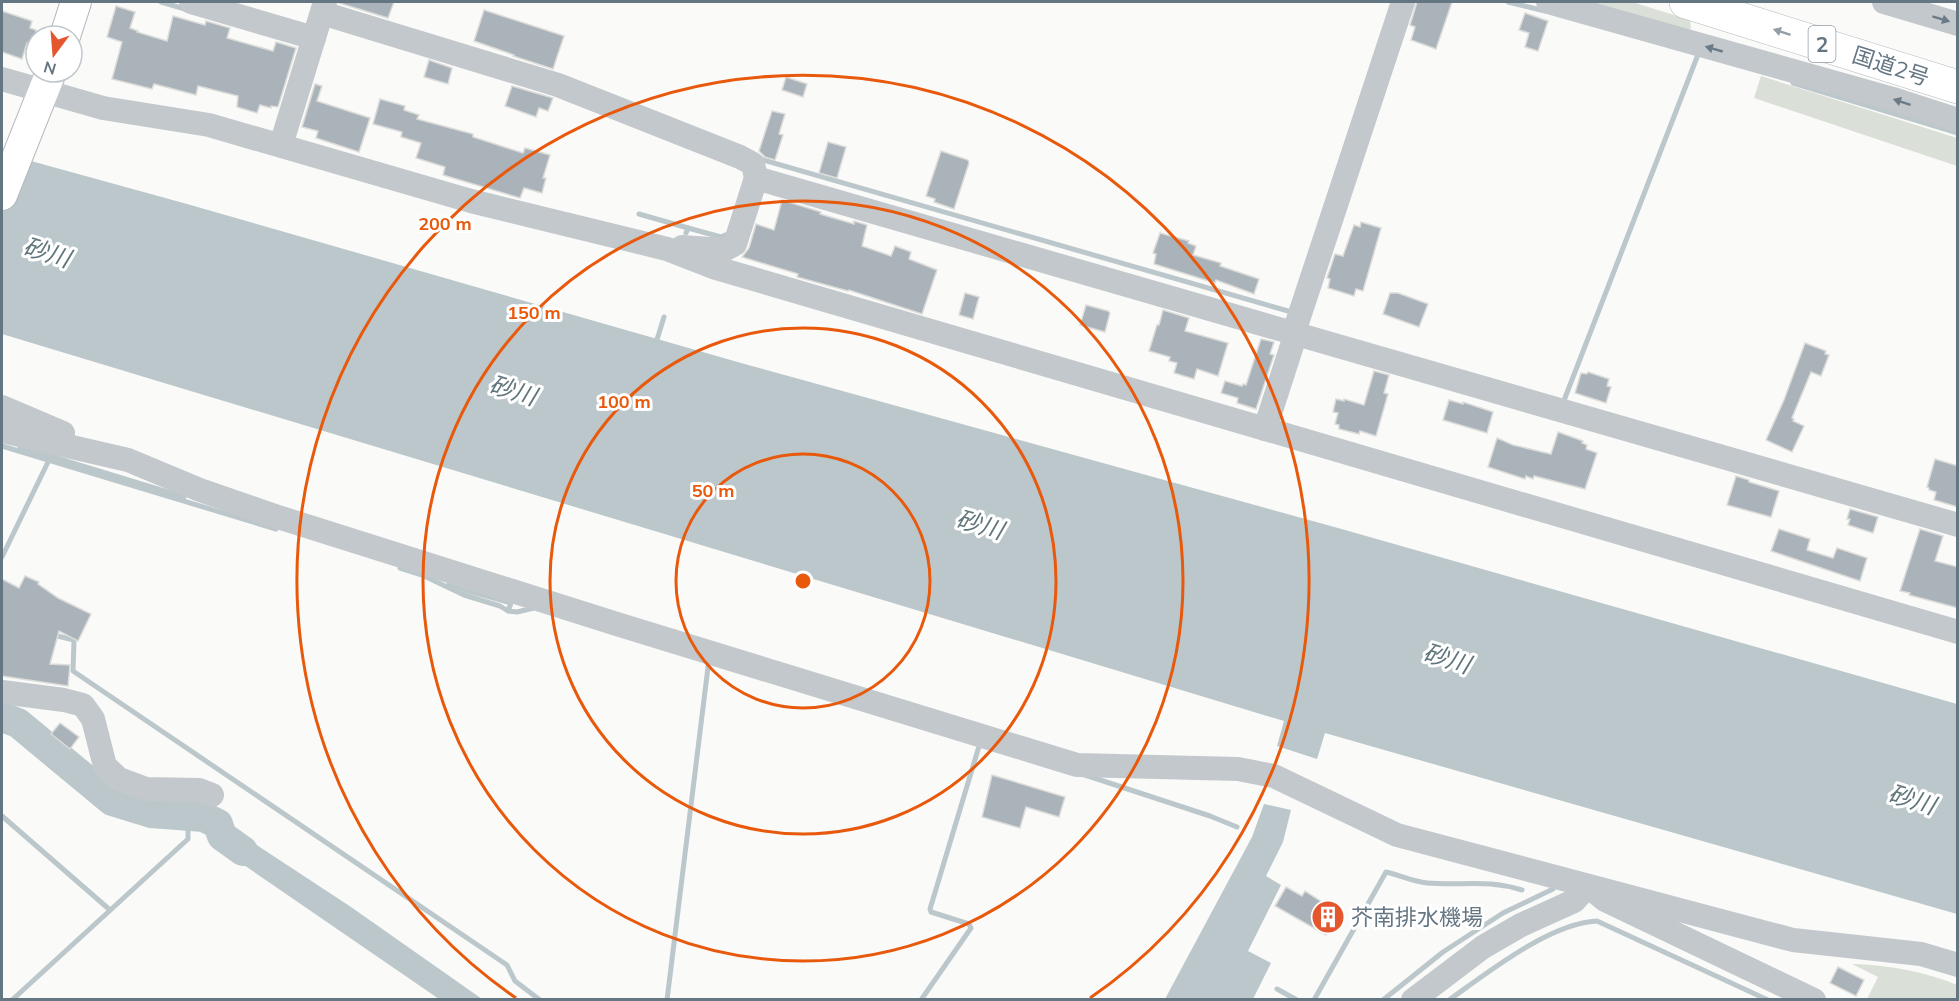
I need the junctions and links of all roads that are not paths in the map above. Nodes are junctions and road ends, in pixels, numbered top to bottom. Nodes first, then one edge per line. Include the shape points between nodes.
1 (76, 2) edge
2 (191, 2) edge
3 (1403, 2) edge
4 (1548, 2) edge
5 (1686, 2) edge
6 (1759, 2) edge
7 (1884, 2) edge
8 (326, 12) edge
9 (68, 24) edge
10 (1958, 24) edge
11 (313, 43) junction
12 (1958, 64) edge
13 (2, 79) edge
14 (1958, 87) edge
15 (43, 94) edge
16 (1958, 120) edge
17 (281, 146) junction
18 (756, 178) junction
19 (2, 195) edge
20 (667, 249) junction
21 (1295, 330) junction
22 (2, 407) edge
23 (1265, 429) junction
24 (2, 430) edge
25 (128, 460) junction
26 (1958, 525) edge
27 (1958, 632) edge
28 (2, 692) edge
29 (212, 795) dead end
30 (1588, 886) junction
31 (1958, 965) edge
32 (1413, 999) edge
33 (1814, 999) edge

1 - 9 main road
2 - 11 street
3 - 21 street
16 -> 4 street
14 -> 5 highway, 国道2号 / 2
6 - 12 highway, 国道2号 / 2
7 -> 10 street
8 - 11 street
8 - 18 street via 558,85 740,157 753,164
11 - 17 street
13 - 15 street
15 - 17 street via 209,125
15 - 19 main road
17 - 20 street via 471,201
18 - 20 street via 735,244 730,248
18 - 21 street
20 - 23 street via 716,268
21 - 23 street
21 - 26 street
22 - 25 street
23 - 27 street
24 - 25 street
25 - 30 street via 278,517 1077,765 1238,769 1274,776 1397,835
28 - 29 street via 82,705 93,719 105,766 119,779 146,789 199,790
30 - 31 street via 1793,939 1921,954
30 - 32 street via 1574,901 1483,947
30 - 33 street via 1605,900

